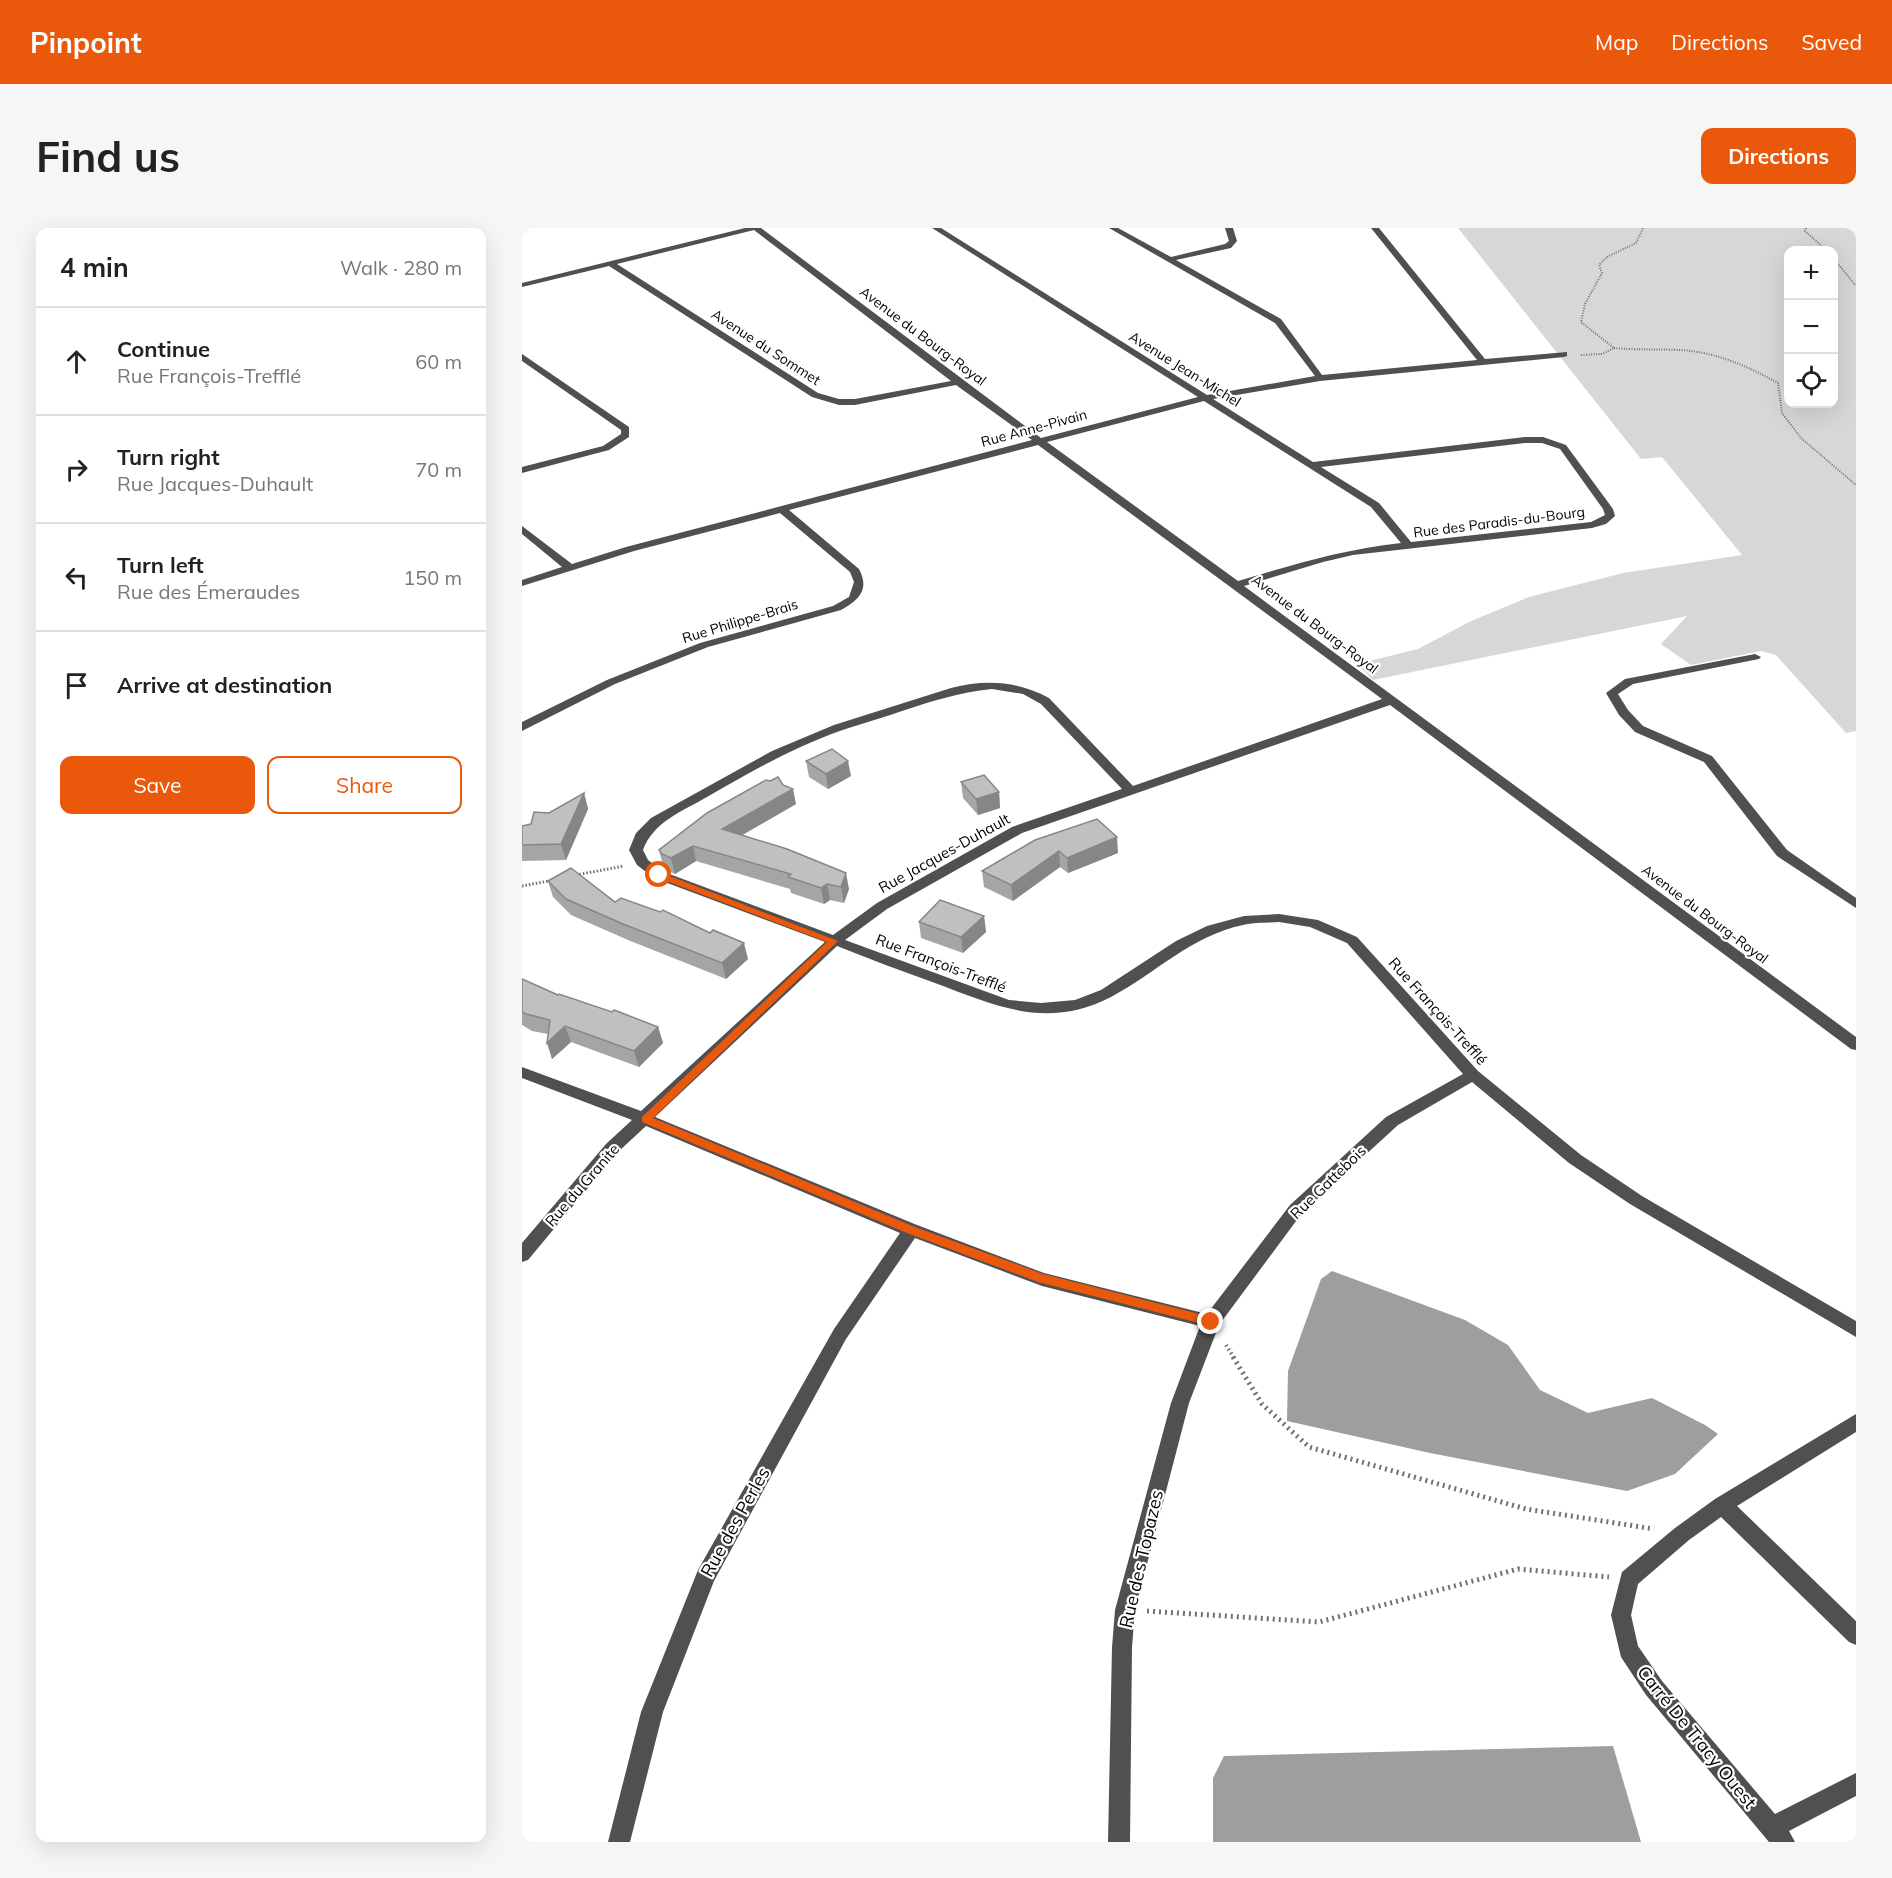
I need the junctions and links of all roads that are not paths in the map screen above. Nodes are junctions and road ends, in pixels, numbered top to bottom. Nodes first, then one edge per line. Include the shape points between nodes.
1 (755, 228) edge
2 (936, 228) edge
3 (1113, 228) edge
4 (1229, 228) edge
5 (1375, 228) edge
6 (1170, 259) junction
7 (610, 263) junction
8 (522, 285) edge
9 (1564, 354) road end
10 (522, 357) edge
11 (1482, 361) junction
12 (1320, 378) junction
13 (958, 382) junction
14 (1204, 398) junction
15 (1039, 441) junction
16 (1311, 465) junction
17 (522, 470) edge
18 (782, 509) junction
19 (522, 529) edge
20 (1409, 546) junction
21 (569, 567) junction
22 (522, 583) edge
23 (1236, 585) junction
24 (1755, 657) dead end
25 (1392, 700) junction
26 (522, 727) edge
27 (1130, 790) junction
28 (1856, 904) edge
29 (834, 941) junction
30 (1856, 1045) edge
31 (522, 1072) edge
32 (1473, 1075) junction
33 (645, 1119) junction
34 (911, 1230) junction
35 (522, 1255) edge
36 (1211, 1322) junction
37 (1856, 1330) edge
38 (1856, 1422) edge
39 (1722, 1505) junction
40 (1856, 1635) edge
41 (1856, 1785) edge
42 (1778, 1835) edge
43 (619, 1842) edge
44 (1119, 1842) edge

1 - 7 street
1 - 13 street, Avenue du Bourg-Royal
2 - 14 street, Avenue Jean-Michel
3 - 6 street
4 - 6 street via 1233,241 1228,246
5 - 11 street
6 - 12 street via 1278,321
7 - 8 street
7 - 13 street, Avenue du Sommet via 828,400 855,402
9 - 11 street, Rue Anne-Pivain
10 - 17 street via 626,429 626,435 606,448
11 - 12 street, Rue Anne-Pivain
12 - 14 street, Rue Anne-Pivain
13 - 15 street, Avenue du Bourg-Royal
14 - 15 street, Rue Anne-Pivain
14 - 16 street, Avenue Jean-Michel
15 - 18 street, Rue Anne-Pivain
15 - 23 street, Avenue du Bourg-Royal
16 - 20 street, Avenue Jean-Michel via 1375,505
16 - 20 street, Rue des Paradis-du-Bourg via 1542,440 1563,447 1610,516 1592,525
18 - 21 street, Rue Anne-Pivain
18 - 26 street, Rue Philippe-Brais via 855,571 859,582 853,599 837,608 704,645 611,682
19 - 21 street
20 - 23 street, Rue des Paradis-du-Bourg via 1321,559
21 - 22 street, Rue Anne-Pivain
23 - 25 street, Avenue du Bourg-Royal
24 - 28 street via 1629,681 1612,693 1639,729 1708,759 1782,853
25 - 27 street, Rue Jacques-Duhault
25 - 30 street, Avenue du Bourg-Royal
27 - 29 street, Rue Jacques-Duhault via 1017,830 882,906
27 - 29 street, Rue François-Trefflé via 1044,701 1028,690 984,686 956,690 819,734 656,821 641,836 636,850 642,862 659,875
29 - 32 street, Rue François-Trefflé via 1007,1005 1041,1008 1077,1005 1106,993 1212,928 1244,920 1279,918 1313,922 1352,940
29 - 33 street, Rue Jacques-Duhault
31 - 33 street
32 - 36 street, Rue Gattebois via 1392,1121 1296,1209
32 - 37 street, Rue François-Trefflé via 1575,1159 1636,1200
33 - 34 street
33 - 35 street, Rue du Granite via 612,1148
34 - 36 street via 1042,1278
34 - 43 street, Rue des Perles via 840,1334 705,1576 652,1712
36 - 44 street, Rue des Topazes via 1180,1403 1125,1610
38 - 39 street
39 - 40 street
39 - 42 street, Carré De Tracy Ouest via 1629,1579 1621,1615 1628,1650 1654,1688
41 - 42 street

